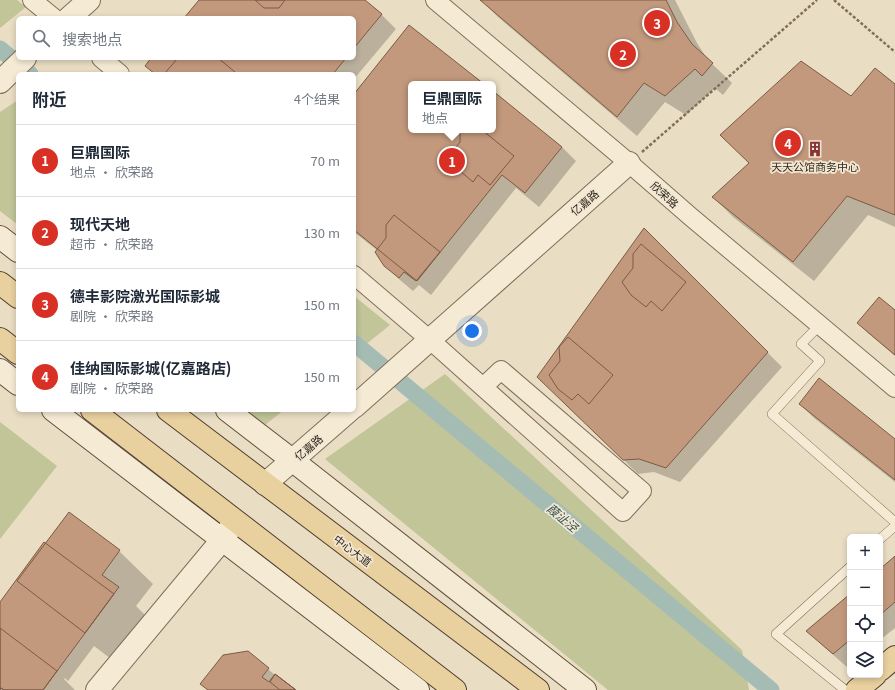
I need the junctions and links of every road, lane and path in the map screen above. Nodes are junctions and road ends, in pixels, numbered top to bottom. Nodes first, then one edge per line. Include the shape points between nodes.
1 (32, 0) edge
2 (89, 0) edge
3 (435, 0) edge
4 (816, 0) edge
5 (834, 0) edge
6 (52, 16) edge
7 (71, 16) edge
8 (895, 52) edge
9 (23, 60) edge
10 (103, 60) edge
11 (118, 72) edge
12 (0, 82) edge
13 (629, 163) junction
14 (0, 237) edge
15 (16, 249) edge
16 (356, 277) edge
17 (0, 283) edge
18 (16, 295) edge
19 (820, 325) junction
20 (0, 339) edge
21 (429, 339) junction
22 (16, 351) edge
23 (0, 370) edge
24 (16, 382) edge
25 (483, 387) junction
26 (895, 388) edge
27 (356, 405) edge
28 (56, 412) edge
29 (95, 412) edge
30 (171, 412) edge
31 (230, 412) edge
32 (348, 412) edge
33 (292, 460) junction
34 (265, 484) junction
35 (236, 521) junction
36 (895, 522) edge
37 (895, 526) edge
38 (883, 536) edge
39 (222, 540) junction
40 (847, 570) edge
41 (895, 657) edge
42 (883, 667) edge
43 (871, 678) edge
44 (97, 690) edge
45 (418, 690) edge
46 (455, 690) edge
47 (538, 690) edge
48 (585, 690) edge
49 (845, 690) edge
50 (857, 690) edge

1 - 6 street
2 - 7 main road
3 - 13 street, 欣荣路
4 - 13 path
5 - 8 path
9 - 12 main road
10 - 11 street
13 - 19 street, 欣荣路
13 - 21 main road, 亿嘉路
14 - 15 main road
16 - 21 street
17 - 18 main road
19 - 26 street, 欣荣路
19 - 36 lane via 801,344 820,361 772,414
20 - 22 main road
21 - 25 street
21 - 27 main road, 亿嘉路
23 - 24 main road
25 - 25 street via 623,512 642,490 501,370
28 - 39 main road
29 - 35 main road
30 - 34 main road, 中心大道
31 - 33 main road
32 - 33 main road, 亿嘉路
33 - 34 main road, 亿嘉路
33 - 48 main road
34 - 47 main road, 中心大道
35 - 39 main road
35 - 46 main road
37 - 38 lane
39 - 44 main road
39 - 45 main road
40 - 49 lane via 776,634
41 - 42 main road
43 - 50 main road

